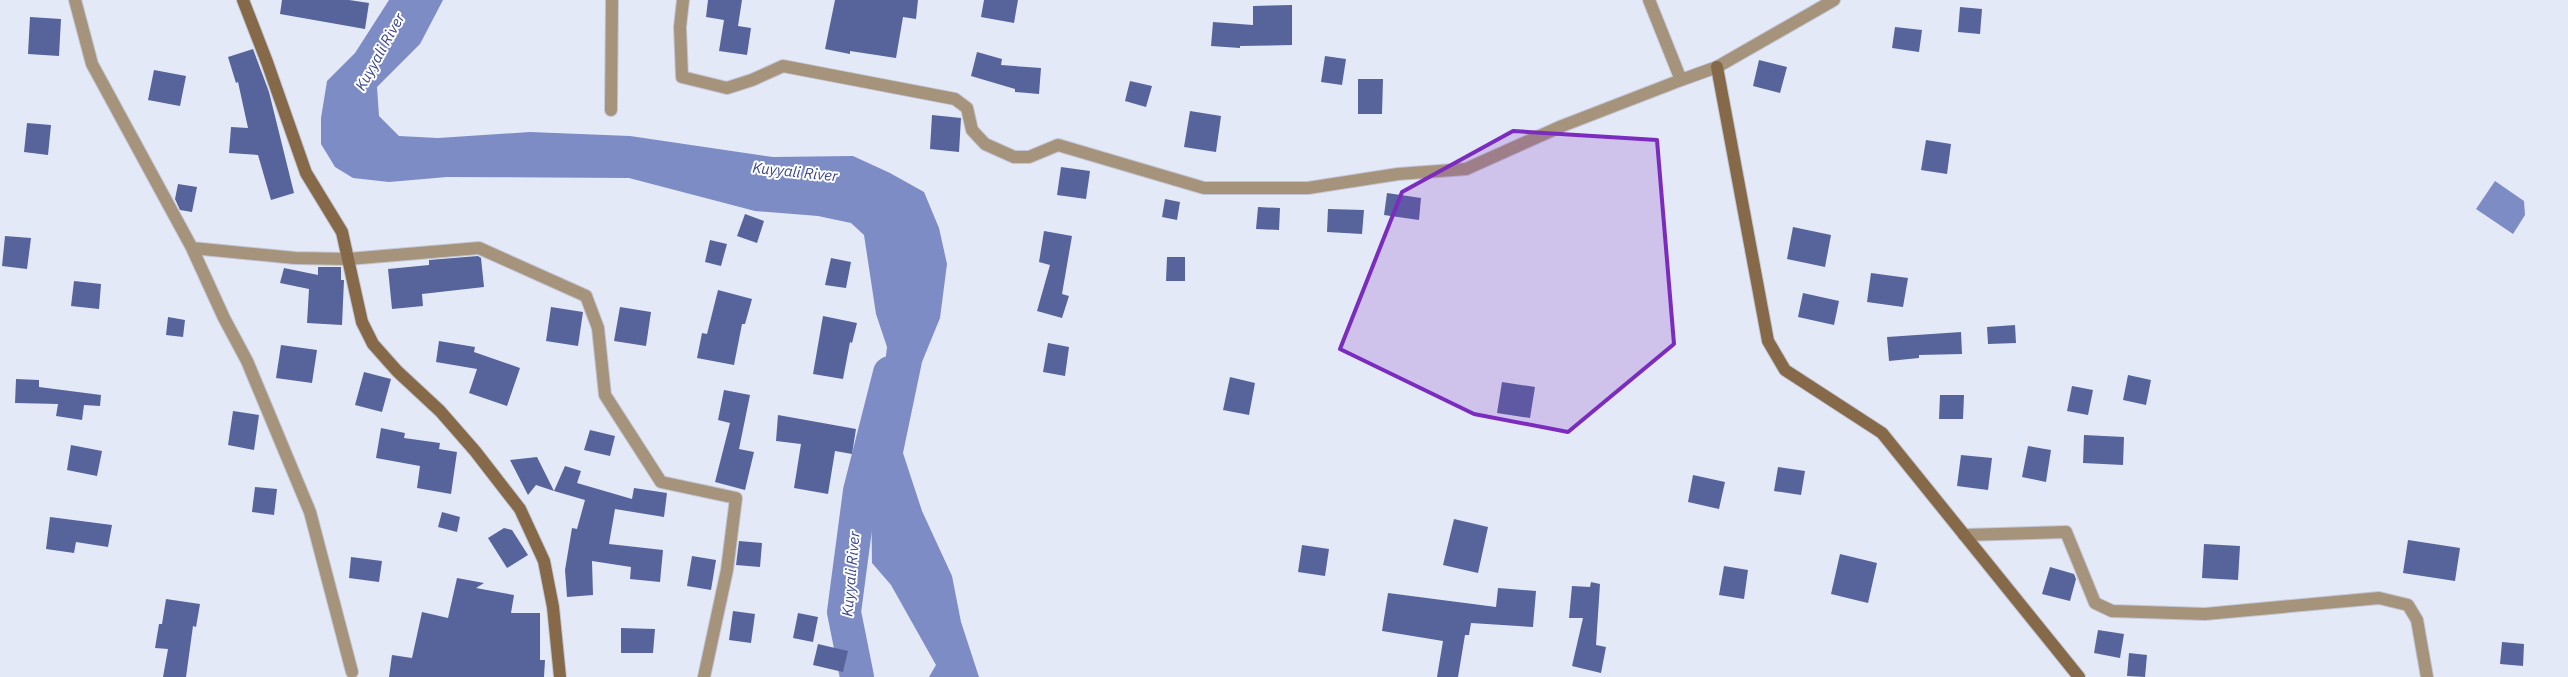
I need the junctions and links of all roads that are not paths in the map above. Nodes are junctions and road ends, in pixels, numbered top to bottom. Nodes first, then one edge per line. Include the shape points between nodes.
1 (75, 0) edge
2 (243, 0) edge
3 (612, 0) edge
4 (683, 0) edge
5 (1649, 0) edge
6 (1834, 0) edge
7 (1717, 67) junction
8 (1681, 80) junction
9 (611, 110) dead end
10 (192, 248) junction
11 (348, 259) junction
12 (1964, 535) junction
13 (352, 672) dead end
14 (560, 677) edge
15 (704, 677) edge
16 (2079, 677) edge
17 (2427, 677) edge

1 - 10 street via 92,64
2 - 11 main road via 306,173 342,232
3 - 9 street
4 - 8 street via 680,28 682,77 727,88 783,66 955,98 967,108 972,130 985,144 1014,158 1029,157 1058,145 1204,188 1308,188 1398,174 1466,170 1562,126
5 - 8 street
6 - 7 street
7 - 8 street
7 - 12 main road via 1768,341 1785,370 1882,433
10 - 11 street via 295,258
10 - 13 street via 247,360 310,512
11 - 14 main road via 362,322 373,344 440,410 520,510 544,561 553,607
11 - 15 street via 479,248 586,296 598,328 605,396 661,482 736,498 727,570
12 - 16 main road
12 - 17 street via 2066,532 2095,603 2112,611 2204,614 2380,598 2408,605 2417,620

